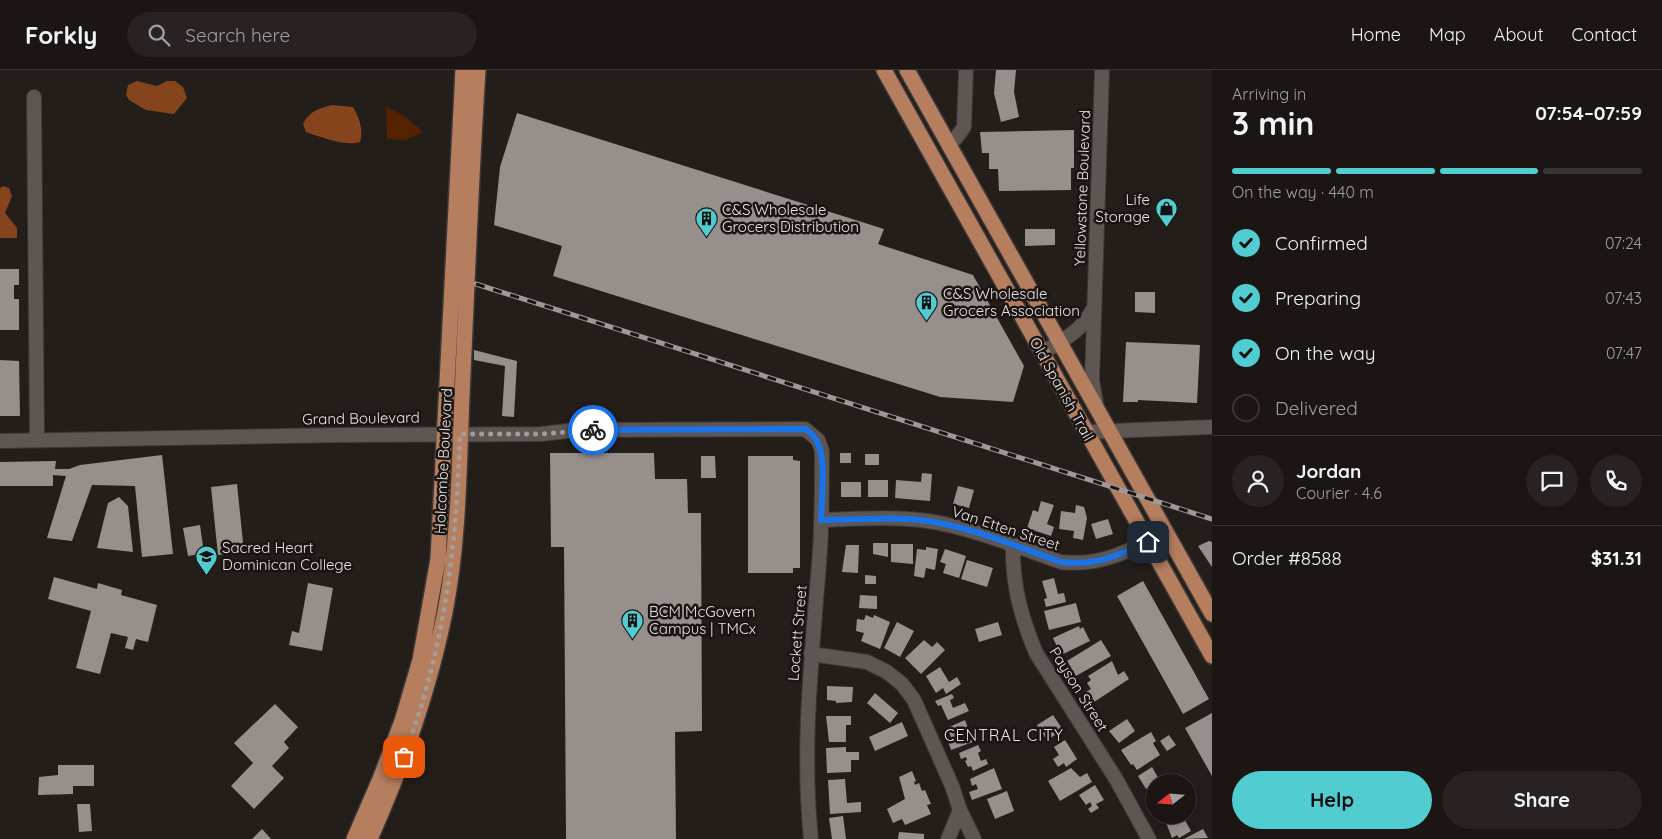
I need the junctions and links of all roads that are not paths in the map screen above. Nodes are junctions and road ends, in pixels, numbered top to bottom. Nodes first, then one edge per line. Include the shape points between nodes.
1 (464, 70) edge
2 (478, 70) edge
3 (907, 70) edge
4 (966, 70) edge
5 (1102, 70) edge
6 (888, 72) edge
7 (34, 97) dead end
8 (948, 143) junction
9 (959, 164) junction
10 (942, 173) junction
11 (1022, 275) junction
12 (1004, 285) junction
13 (1094, 306) junction
14 (1060, 342) junction
15 (1042, 353) junction
16 (1096, 406) junction
17 (1212, 428) edge
18 (1108, 430) junction
19 (812, 432) joint
20 (1086, 432) junction
21 (453, 434) junction
22 (37, 440) junction
23 (0, 441) edge
24 (821, 520) junction
25 (1166, 531) junction
26 (1148, 542) junction
27 (1013, 545) junction
28 (1212, 614) edge
29 (811, 654) junction
30 (1212, 656) edge
31 (960, 810) junction
32 (354, 839) edge
33 (370, 839) edge
34 (811, 839) edge
35 (948, 839) edge
36 (974, 839) edge
37 (1149, 839) edge

1 - 21 main road, Holcombe Boulevard via 451,276
2 - 21 main road, Holcombe Boulevard
3 - 8 main road, Old Spanish Trail
4 - 8 street via 964,127
5 - 13 street, Yellowstone Boulevard
6 - 10 main road, Old Spanish Trail
7 - 22 street
8 - 9 main road, Old Spanish Trail
9 - 10 main road
9 - 11 main road, Old Spanish Trail
10 - 12 main road, Old Spanish Trail
11 - 12 main road
11 - 14 main road, Old Spanish Trail
12 - 15 main road, Old Spanish Trail
13 - 14 street, Yellowstone Boulevard via 1085,324
13 - 16 street, Yellowstone Boulevard via 1092,380
14 - 15 street, Yellowstone Boulevard
14 - 16 main road, Old Spanish Trail
15 - 20 main road, Old Spanish Trail
16 - 18 main road, Old Spanish Trail
17 - 18 street
18 - 20 street
18 - 25 main road, Old Spanish Trail
19 - 21 street, Grand Boulevard via 784,428
19 - 24 street, Lockett Street via 822,451
20 - 26 main road, Old Spanish Trail
21 - 22 street, Grand Boulevard
21 - 32 main road, Holcombe Boulevard via 438,559 420,660 402,721
21 - 33 main road, Holcombe Boulevard via 457,516 434,664 392,790
22 - 23 street, Grand Boulevard
24 - 27 street, Van Etten Street via 929,521
24 - 29 street, Lockett Street
25 - 26 street, Van Etten Street
25 - 28 main road, Old Spanish Trail
26 - 27 street, Van Etten Street via 1112,558 1075,564
26 - 30 main road, Old Spanish Trail
27 - 37 street, Payson Street via 1014,585 1036,653 1116,779
29 - 31 street via 867,662 902,684 922,714
29 - 34 street, Lockett Street via 807,757
31 - 35 street
31 - 36 street

